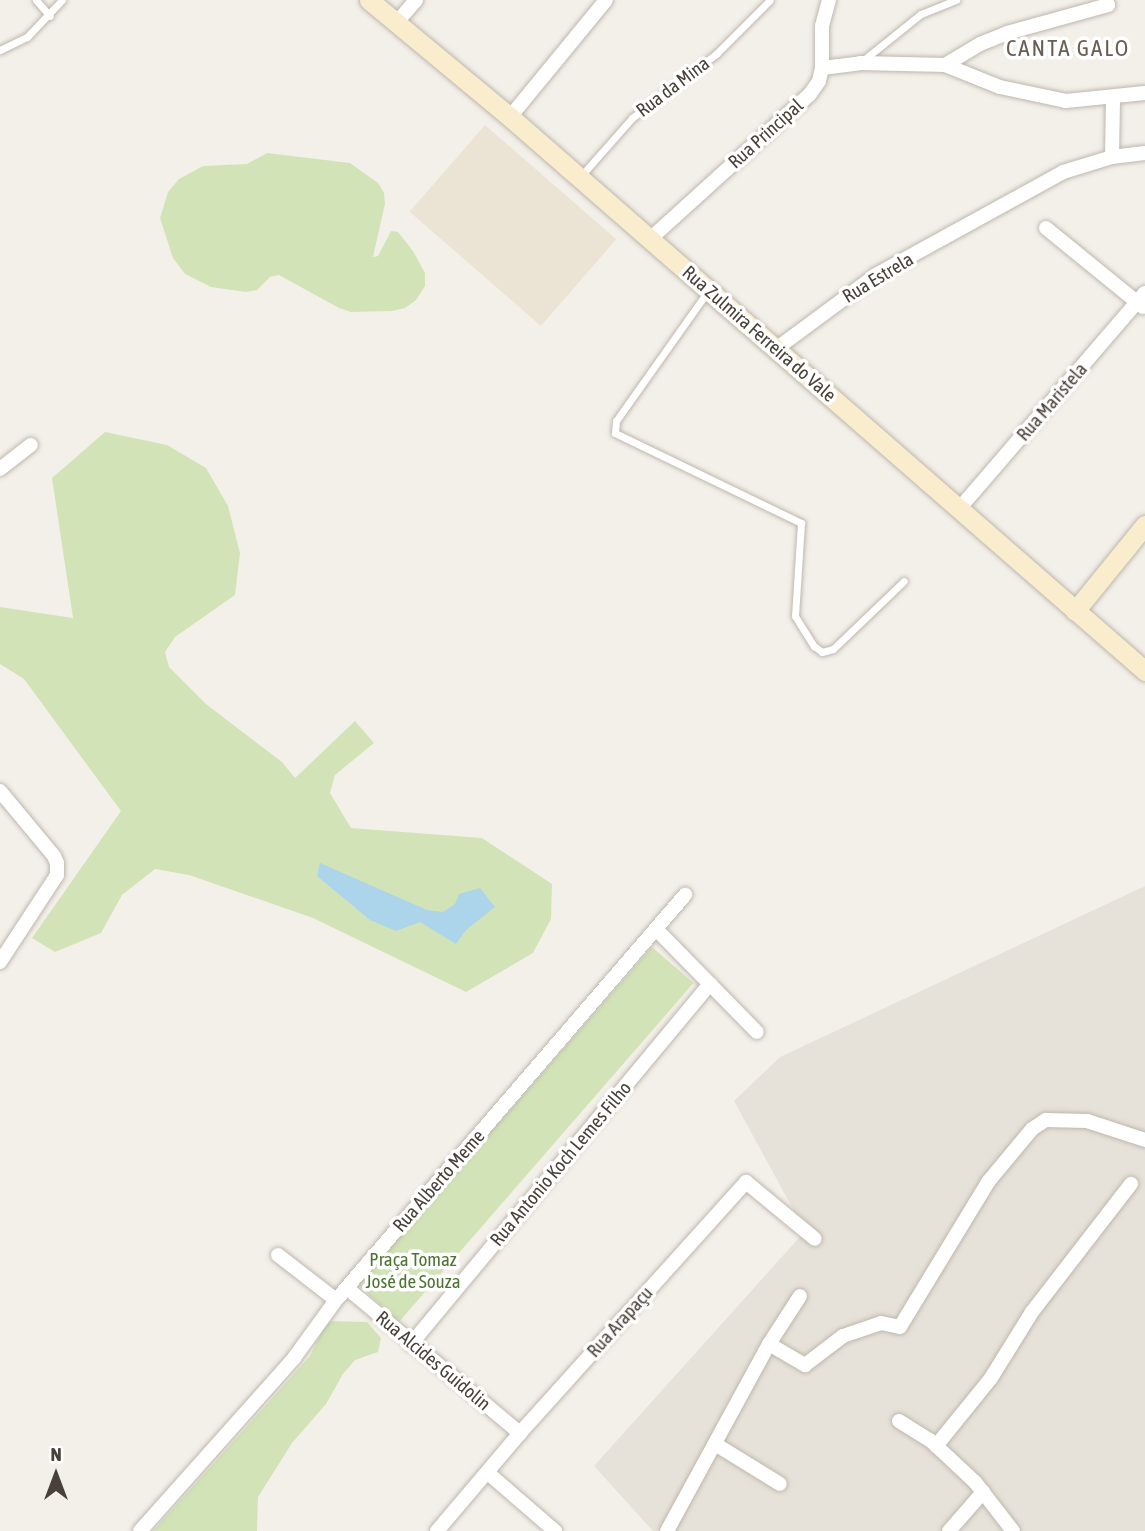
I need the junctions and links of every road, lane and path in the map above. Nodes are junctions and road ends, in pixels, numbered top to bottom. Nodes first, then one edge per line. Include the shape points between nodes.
1 (36, 0) edge
2 (62, 0) edge
3 (369, 0) edge
4 (416, 0) edge
5 (606, 0) edge
6 (770, 0) edge
7 (829, 0) edge
8 (956, 0) edge
9 (1108, 5) dead end
10 (50, 16) junction
11 (397, 22) junction
12 (0, 50) edge
13 (860, 63) junction
14 (944, 65) junction
15 (822, 68) junction
16 (1145, 93) edge
17 (1113, 98) junction
18 (510, 117) junction
19 (1145, 153) edge
20 (1112, 158) junction
21 (579, 178) junction
22 (1046, 228) dead end
23 (649, 240) junction
24 (708, 290) junction
25 (1143, 302) edge
26 (776, 349) junction
27 (31, 444) dead end
28 (0, 469) edge
29 (960, 509) junction
30 (1145, 526) edge
31 (904, 581) dead end
32 (1076, 611) junction
33 (1145, 671) edge
34 (0, 791) edge
35 (685, 895) dead end
36 (656, 929) junction
37 (0, 962) edge
38 (710, 984) junction
39 (757, 1032) dead end
40 (1145, 1140) edge
41 (1131, 1184) dead end
42 (815, 1239) dead end
43 (278, 1255) dead end
44 (346, 1288) junction
45 (800, 1296) dead end
46 (336, 1300) junction
47 (411, 1344) junction
48 (769, 1344) junction
49 (899, 1421) dead end
50 (520, 1433) junction
51 (715, 1444) junction
52 (936, 1446) junction
53 (488, 1472) junction
54 (780, 1485) dead end
55 (983, 1492) junction
56 (140, 1531) edge
57 (438, 1531) edge
58 (555, 1531) edge
59 (667, 1531) edge
60 (949, 1531) edge
61 (1013, 1531) edge

1 - 10 lane
2 - 10 lane
3 - 11 street, Rua Zulmira Ferreira do Vale
4 - 11 street
5 - 18 street
6 - 21 lane, Rua da Mina via 716,54 632,118
7 - 15 street, Rua Principal via 822,26
8 - 13 lane via 921,14
9 - 14 street via 1007,33
10 - 12 lane via 27,37
11 - 18 street, Rua Zulmira Ferreira do Vale
13 - 14 street
13 - 15 street
14 - 17 street via 1000,87 1052,99
15 - 23 street, Rua Principal via 810,94
16 - 17 street
17 - 20 street
18 - 21 street, Rua Zulmira Ferreira do Vale
19 - 20 street, Rua Estrela
20 - 26 street, Rua Estrela via 1063,172 876,275
21 - 23 street, Rua Zulmira Ferreira do Vale
22 - 25 street
23 - 24 street, Rua Zulmira Ferreira do Vale
24 - 26 street, Rua Zulmira Ferreira do Vale
24 - 31 lane via 617,421 615,433 801,523 795,616 822,652 833,649
25 - 29 street, Rua Maristela
26 - 29 street, Rua Zulmira Ferreira do Vale
27 - 28 street
29 - 32 street, Rua Zulmira Ferreira do Vale
30 - 32 street
32 - 33 street, Rua Zulmira Ferreira do Vale
34 - 37 street via 54,856 57,875
35 - 36 street, Rua Alberto Meme
36 - 38 street
36 - 44 street, Rua Alberto Meme
38 - 39 street
38 - 47 street, Rua Antonio Koch Lemes Filho
40 - 48 street via 1087,1121 1046,1120 1032,1129 988,1182 900,1327 881,1323 843,1336 805,1365
41 - 52 street
42 - 50 street, Rua Arapaçu via 746,1182
43 - 46 street
44 - 46 street, Rua Alberto Meme
44 - 47 street, Rua Alcides Guidolin
45 - 48 street
46 - 56 street, Rua Alberto Meme via 294,1358
47 - 50 street, Rua Alcides Guidolin
48 - 51 street
49 - 52 street
50 - 53 street, Rua Arapaçu
51 - 54 street
51 - 59 street
52 - 55 street
53 - 57 street, Rua Arapaçu
53 - 58 street
55 - 60 street
55 - 61 street

